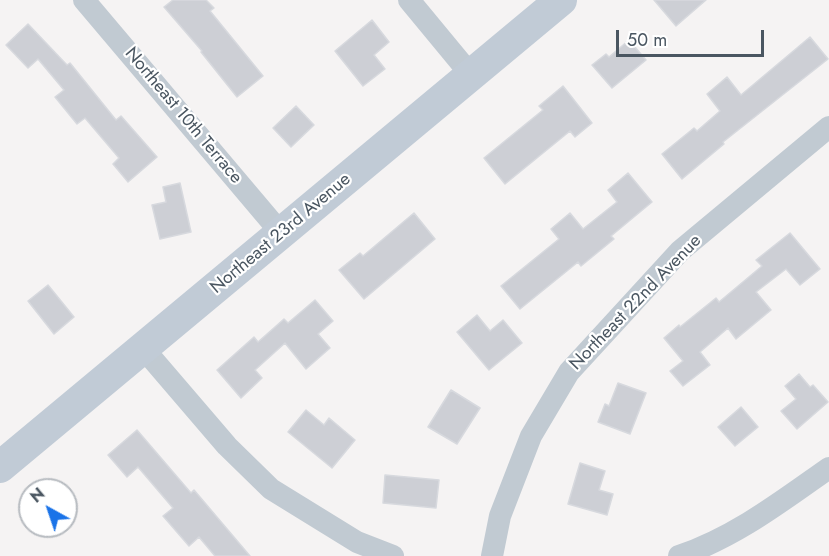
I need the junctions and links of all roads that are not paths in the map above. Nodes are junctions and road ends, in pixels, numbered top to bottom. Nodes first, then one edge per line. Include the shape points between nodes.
1 (84, 0) edge
2 (409, 0) edge
3 (561, 0) edge
4 (471, 75) junction
5 (829, 128) edge
6 (281, 233) junction
7 (144, 348) junction
8 (0, 467) edge
9 (829, 468) edge
10 (393, 556) edge
11 (492, 556) edge
12 (679, 556) edge

1 - 6 street, Northeast 10th Terrace
2 - 4 street
3 - 4 main road, Northeast 23rd Avenue
4 - 6 main road, Northeast 23rd Avenue
5 - 11 street, Northeast 22nd Avenue via 680,252 569,372 531,436 500,516
6 - 7 main road, Northeast 23rd Avenue
7 - 8 main road, Northeast 23rd Avenue
7 - 10 street via 227,447 271,489 357,542
9 - 12 street via 763,515

